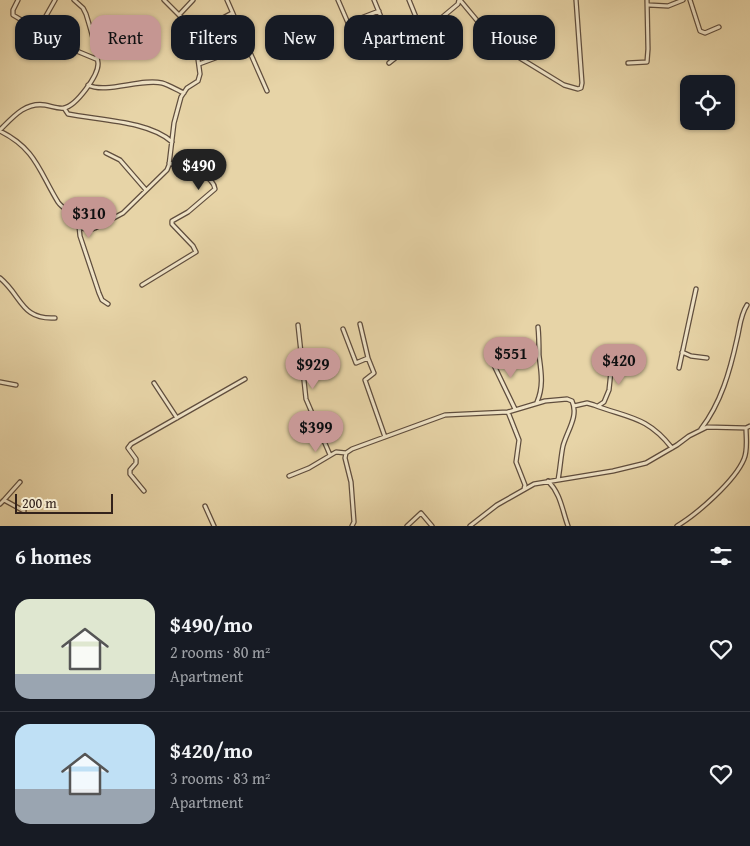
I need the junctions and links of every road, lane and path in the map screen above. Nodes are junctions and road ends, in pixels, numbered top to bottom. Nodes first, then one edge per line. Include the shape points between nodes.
1 (18, 0) edge
2 (55, 0) edge
3 (74, 0) edge
4 (164, 0) edge
5 (193, 0) edge
6 (227, 0) edge
7 (338, 0) edge
8 (374, 0) edge
9 (409, 0) edge
10 (460, 0) edge
11 (576, 0) edge
12 (647, 0) edge
13 (683, 0) edge
14 (690, 0) edge
15 (648, 5) junction
16 (379, 11) junction
17 (232, 13) joint
18 (46, 15) edge
19 (179, 15) joint
20 (228, 15) edge
21 (381, 15) edge
22 (415, 15) edge
23 (445, 15) edge
24 (15, 16) edge
25 (719, 27) dead end
26 (90, 32) edge
27 (96, 60) edge
28 (198, 60) edge
29 (210, 60) edge
30 (253, 60) edge
31 (393, 60) edge
32 (389, 63) dead end
33 (628, 63) dead end
34 (199, 64) junction
35 (88, 85) junction
36 (267, 90) dead end
37 (184, 93) junction
38 (64, 108) junction
39 (0, 130) edge
40 (172, 142) junction
41 (106, 153) dead end
42 (169, 163) junction
43 (146, 190) junction
44 (79, 226) junction
45 (0, 278) edge
46 (142, 285) dead end
47 (696, 289) dead end
48 (108, 304) dead end
49 (747, 305) dead end
50 (56, 318) dead end
51 (360, 324) dead end
52 (298, 325) dead end
53 (538, 327) dead end
54 (343, 329) dead end
55 (616, 350) dead end
56 (682, 352) junction
57 (490, 357) dead end
58 (368, 358) junction
59 (706, 358) dead end
60 (678, 368) dead end
61 (245, 379) dead end
62 (0, 382) edge
63 (154, 383) dead end
64 (16, 385) dead end
65 (536, 402) junction
66 (574, 406) junction
67 (597, 406) junction
68 (514, 409) junction
69 (508, 412) junction
70 (177, 418) junction
71 (748, 427) edge
72 (700, 429) junction
73 (385, 437) junction
74 (672, 448) junction
75 (346, 454) junction
76 (748, 454) edge
77 (330, 455) junction
78 (289, 476) dead end
79 (558, 480) junction
80 (548, 481) junction
81 (20, 482) dead end
82 (524, 489) junction
83 (144, 491) dead end
84 (4, 500) junction
85 (0, 504) edge
86 (206, 506) dead end
87 (24, 512) dead end
88 (214, 526) edge
89 (352, 526) edge
90 (407, 526) edge
91 (432, 526) edge
92 (470, 526) edge
93 (568, 526) edge
94 (678, 526) edge

1 - 24 street via 12,14
2 - 18 street
3 - 26 street via 86,14
4 - 19 street
5 - 19 street
6 - 17 street
7 - 16 street via 348,22
8 - 16 street
9 - 22 street
10 - 11 street via 505,49 564,85 578,89 582,86
10 - 23 street
12 - 15 street
13 - 15 street via 668,6
14 - 25 street via 700,31 705,33
15 - 33 street via 647,62
16 - 21 street
17 - 20 street
27 - 35 street via 97,69
28 - 34 street
29 - 34 street
30 - 36 street
31 - 32 street
34 - 37 street via 198,81
35 - 37 street via 101,88 162,83
35 - 38 street via 74,102
37 - 40 street via 174,123
38 - 39 street via 41,104 25,107
38 - 40 street via 68,114 137,126 163,135
39 - 44 street via 30,153 59,204 72,214
40 - 42 street
41 - 43 street via 120,160
42 - 43 street via 167,170
42 - 46 street via 200,173 212,181 215,189 188,212 172,220 196,252
43 - 44 street via 116,218 90,230
44 - 48 street via 98,293
45 - 50 street via 33,316
47 - 56 street
49 - 72 street via 742,313 721,394
51 - 58 street
52 - 77 street via 306,399
53 - 65 street via 542,373
54 - 58 street via 356,363
55 - 67 street via 608,394
56 - 59 street
56 - 60 street
57 - 68 street
58 - 73 street via 374,374 365,380
61 - 70 street
62 - 64 street
63 - 70 street
65 - 66 street via 567,399
65 - 68 street
66 - 67 street via 587,403
66 - 79 street via 572,426 562,447
67 - 74 street via 648,424
68 - 69 street
69 - 73 street via 445,415
69 - 82 street via 519,440 516,462 526,485
70 - 83 street via 128,448 136,459 130,474
71 - 72 street
71 - 76 street
72 - 74 street
73 - 75 street
74 - 79 street via 630,468
75 - 77 street
75 - 89 street via 352,487
76 - 94 street via 736,474 695,515
77 - 78 street
79 - 80 street
80 - 82 street
80 - 93 street via 560,499
81 - 84 street
82 - 92 street
84 - 85 street
84 - 87 street
86 - 88 street
90 - 91 street via 421,513

